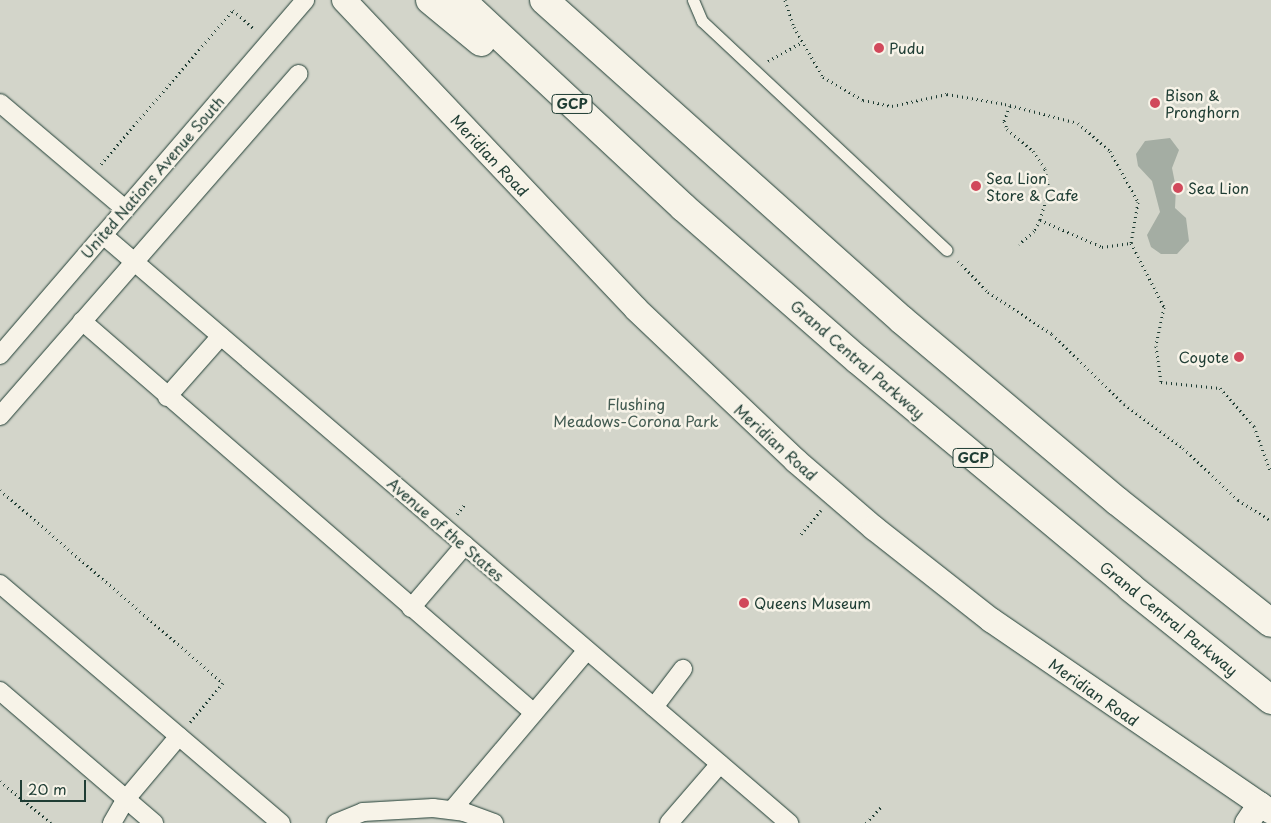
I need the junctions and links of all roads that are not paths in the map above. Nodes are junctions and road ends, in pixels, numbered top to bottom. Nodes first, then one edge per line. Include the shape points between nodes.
1 (305, 0) edge
2 (344, 0) edge
3 (430, 0) edge
4 (461, 0) edge
5 (544, 0) edge
6 (572, 0) edge
7 (692, 0) edge
8 (298, 74) dead end
9 (0, 102) edge
10 (720, 160) junction
11 (684, 207) junction
12 (125, 209) junction
13 (103, 235) junction
14 (947, 250) road end
15 (134, 261) junction
16 (82, 321) junction
17 (221, 336) junction
18 (0, 354) edge
19 (167, 397) junction
20 (0, 416) edge
21 (465, 545) junction
22 (0, 584) edge
23 (411, 608) junction
24 (1271, 622) edge
25 (587, 650) junction
26 (683, 669) dead end
27 (0, 691) edge
28 (1271, 700) edge
29 (654, 707) junction
30 (534, 713) junction
31 (179, 736) junction
32 (720, 764) junction
33 (126, 799) junction
34 (452, 810) junction
35 (1259, 813) edge
36 (112, 823) edge
37 (154, 823) edge
38 (281, 823) edge
39 (336, 823) edge
40 (494, 823) edge
41 (669, 823) edge
42 (789, 823) edge

1 - 12 street, United Nations Avenue South
2 - 35 street, Meridian Road via 636,309 726,398 834,494 1031,649
3 - 11 highway
4 - 11 highway, Grand Central Parkway / GCP
5 - 10 highway
6 - 10 highway
7 - 14 lane via 702,21
8 - 15 street
9 - 12 street
10 - 24 highway via 1025,424
11 - 28 highway, Grand Central Parkway / GCP via 944,434
12 - 13 street, United Nations Avenue South
13 - 15 street, Avenue of the States
13 - 18 street, United Nations Avenue South
15 - 16 street
15 - 17 street, Avenue of the States
16 - 19 street
16 - 20 street
17 - 19 street
17 - 21 street, Avenue of the States
19 - 23 street
21 - 23 street
21 - 25 street, Avenue of the States
22 - 31 street
23 - 30 street
25 - 29 street, Avenue of the States
25 - 30 street
26 - 29 street
27 - 33 street
29 - 32 street, Avenue of the States
30 - 34 street
31 - 33 street
31 - 38 street
32 - 41 street
32 - 42 street, Avenue of the States
33 - 36 street
33 - 37 street
34 - 39 street via 395,808 363,812
34 - 40 street

